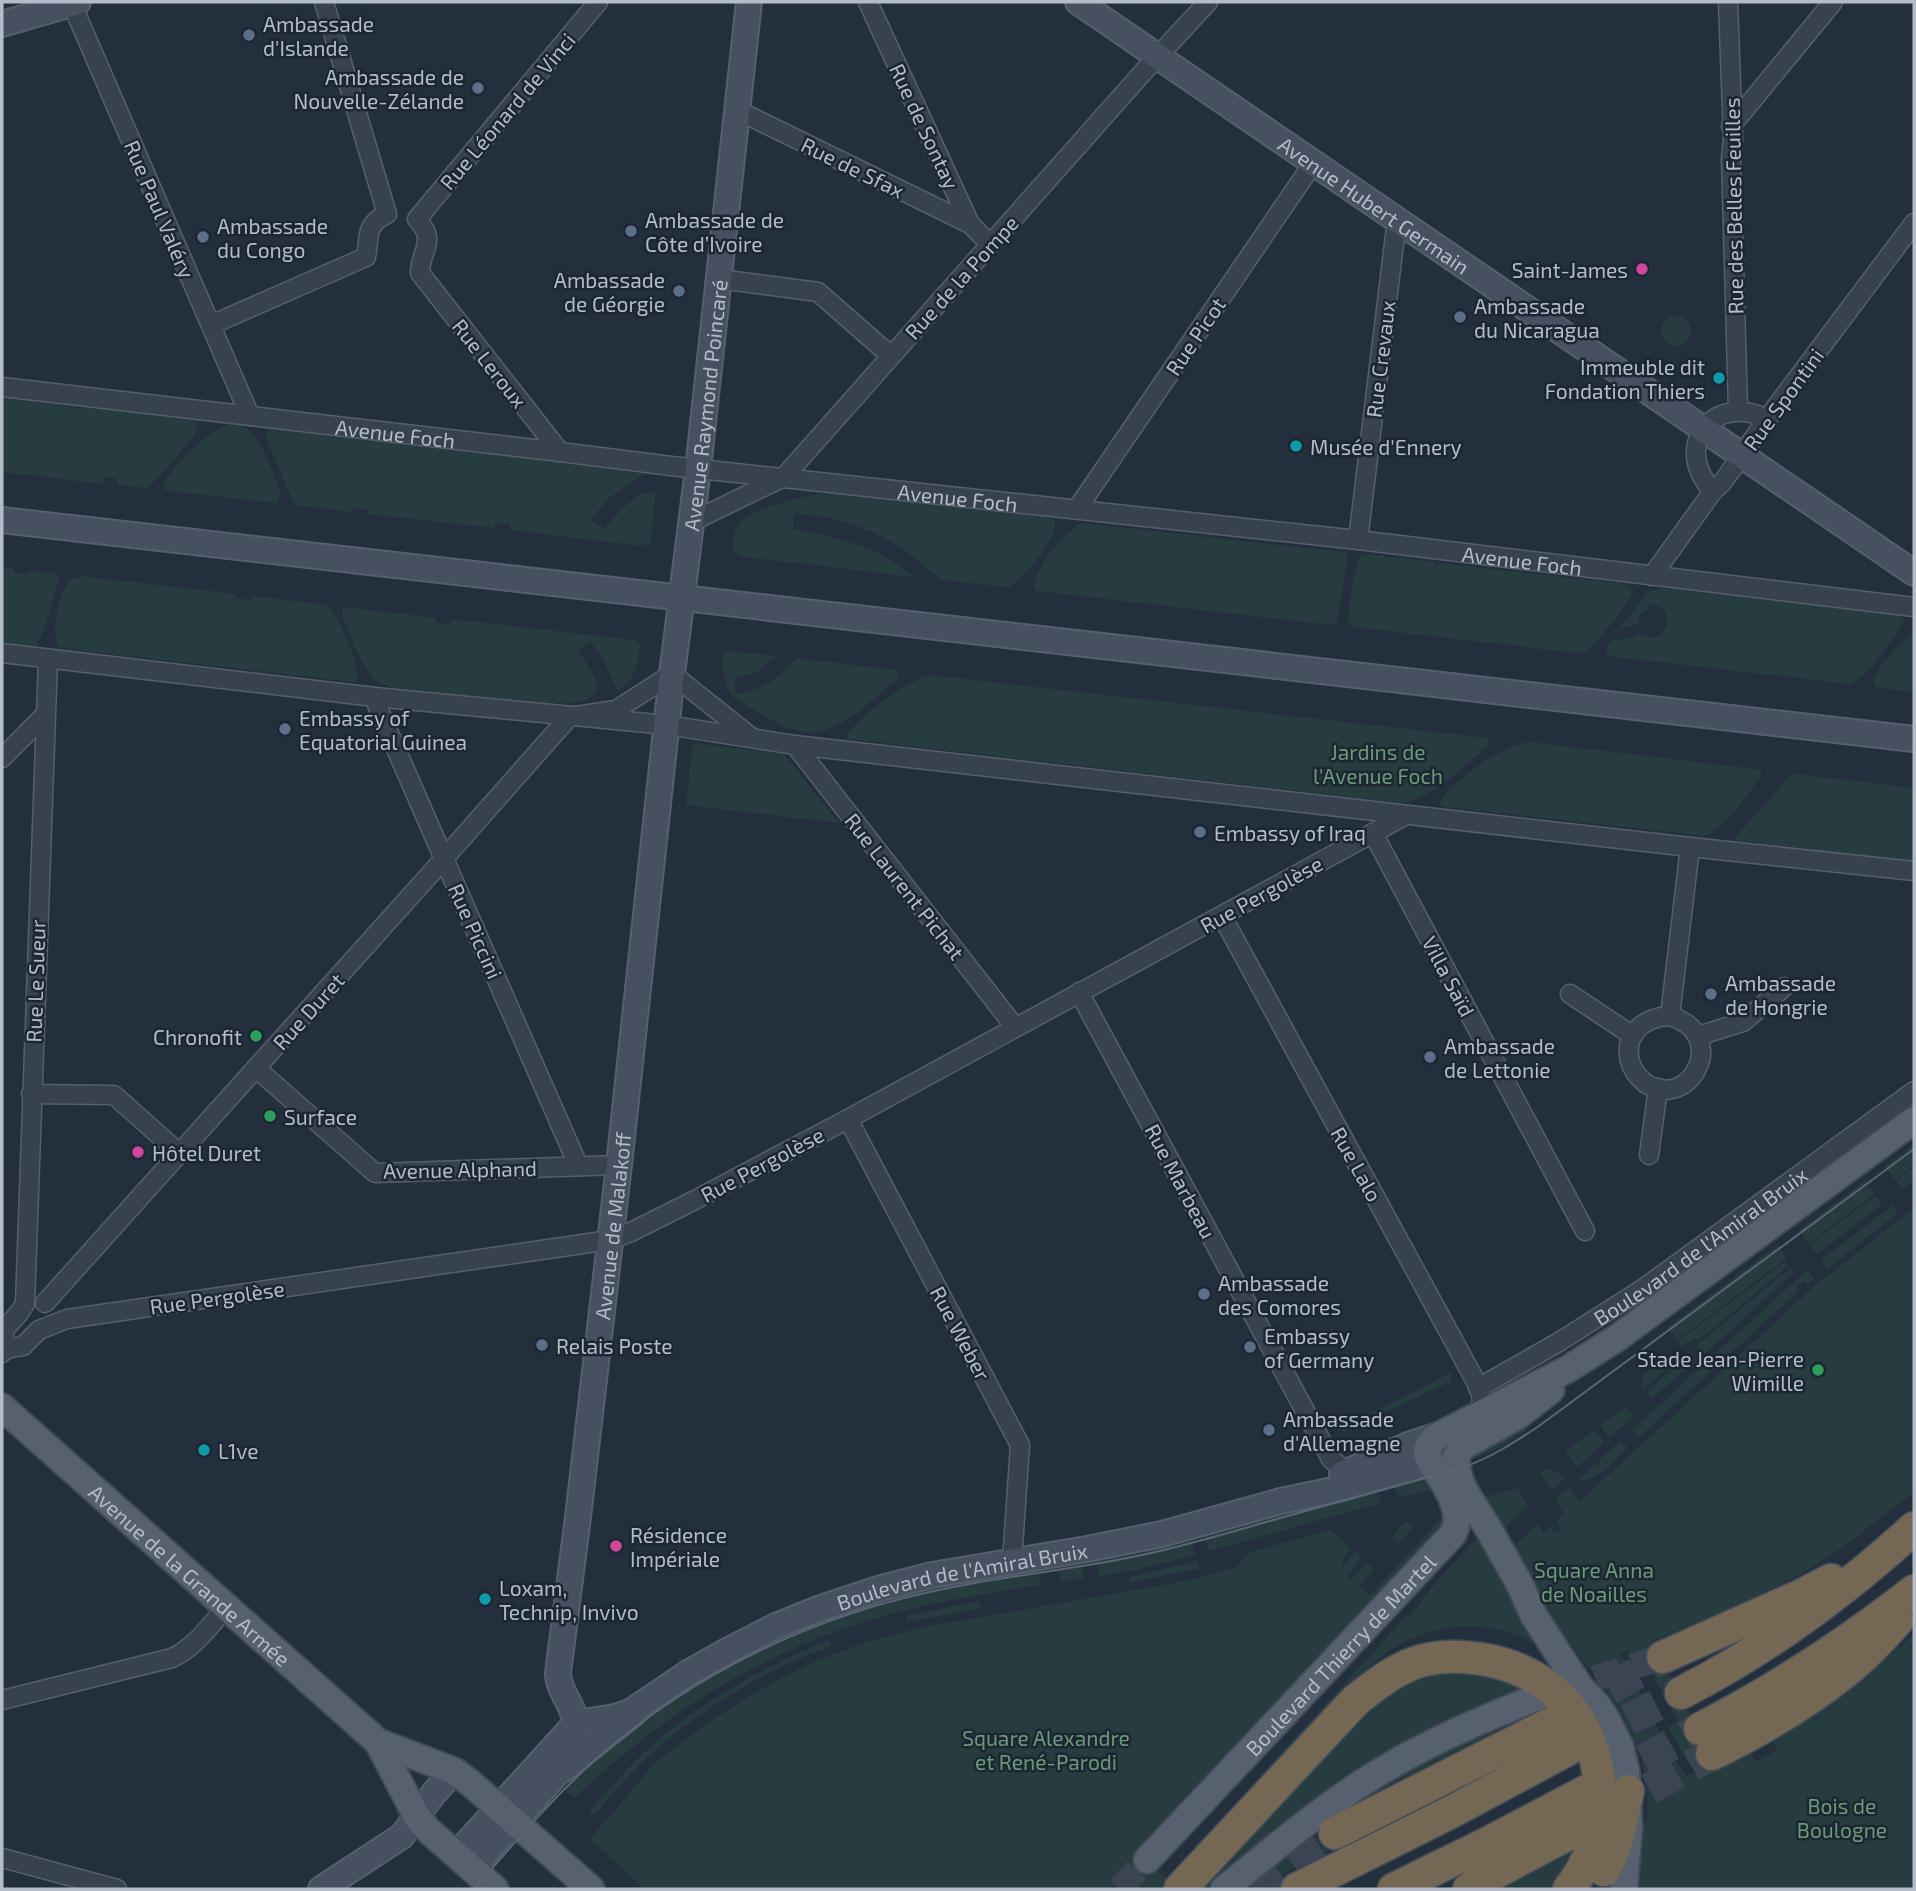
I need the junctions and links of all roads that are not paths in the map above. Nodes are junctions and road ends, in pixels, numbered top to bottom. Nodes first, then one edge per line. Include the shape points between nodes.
1 (73, 2) edge
2 (324, 2) edge
3 (598, 2) edge
4 (749, 2) edge
5 (868, 2) edge
6 (1078, 2) edge
7 (1208, 2) edge
8 (1728, 2) edge
9 (1833, 2) edge
10 (2, 24) edge
11 (1157, 57) junction
12 (737, 110) junction
13 (1731, 126) junction
14 (1314, 162) junction
15 (1397, 219) junction
16 (1914, 223) edge
17 (970, 224) junction
18 (990, 244) junction
19 (420, 274) joint
20 (719, 279) junction
21 (211, 326) junction
22 (891, 356) junction
23 (2, 387) edge
24 (1738, 410) junction
25 (250, 416) junction
26 (1767, 419) junction
27 (1703, 429) junction
28 (560, 452) junction
29 (1741, 455) junction
30 (698, 469) junction
31 (784, 477) junction
32 (1713, 491) junction
33 (1077, 509) junction
34 (2, 520) edge
35 (691, 522) junction
36 (1358, 540) junction
37 (1914, 573) edge
38 (1652, 576) junction
39 (682, 597) junction
40 (1914, 607) edge
41 (2, 653) edge
42 (48, 659) junction
43 (672, 674) junction
44 (375, 697) junction
45 (44, 716) junction
46 (569, 717) junction
47 (667, 725) junction
48 (753, 739) junction
49 (1914, 739) edge
50 (795, 745) junction
51 (2, 758) edge
52 (1406, 815) junction
53 (1373, 833) junction
54 (1689, 847) junction
55 (444, 858) junction
56 (1914, 871) edge
57 (1222, 916) junction
58 (1784, 988) dead end
59 (1079, 992) junction
60 (1570, 994) dead end
61 (1670, 1016) junction
62 (1015, 1027) junction
63 (1633, 1036) junction
64 (1698, 1036) junction
65 (256, 1068) junction
66 (1658, 1088) junction
67 (1914, 1091) edge
68 (31, 1094) junction
69 (848, 1118) junction
70 (1914, 1120) edge
71 (179, 1153) junction
72 (1649, 1155) dead end
73 (619, 1165) junction
74 (578, 1166) junction
75 (1585, 1231) dead end
76 (610, 1240) junction
77 (45, 1303) junction
78 (22, 1309) junction
79 (46, 1327) junction
80 (4, 1351) edge
81 (1588, 1357) junction
82 (1478, 1388) junction
83 (2, 1407) edge
84 (1479, 1415) junction
85 (1452, 1441) junction
86 (1429, 1463) junction
87 (1353, 1470) junction
88 (1281, 1501) junction
89 (1472, 1504) junction
90 (1913, 1529) edge
91 (1012, 1561) junction
92 (1914, 1591) edge
93 (1914, 1601) edge
94 (226, 1607) junction
95 (1663, 1657) dead end
96 (1580, 1686) junction
97 (661, 1692) junction
98 (1681, 1693) tunnel mouth
99 (1538, 1697) tunnel mouth
100 (2, 1700) edge
101 (1356, 1700) junction
102 (576, 1723) junction
103 (378, 1742) junction
104 (454, 1771) junction
105 (556, 1774) junction
106 (1587, 1791) tunnel mouth
107 (1628, 1791) junction
108 (506, 1814) junction
109 (417, 1817) junction
110 (1584, 1825) tunnel mouth
111 (1335, 1833) tunnel mouth
112 (1465, 1854) junction
113 (2, 1858) edge
114 (464, 1862) junction
115 (1162, 1873) edge
116 (117, 1889) edge
117 (321, 1889) edge
118 (495, 1889) edge
119 (591, 1889) edge
120 (1224, 1889) edge
121 (1297, 1889) edge
122 (1394, 1889) edge
123 (1414, 1889) edge
124 (1469, 1889) edge
125 (1569, 1889) edge
126 (1594, 1889) edge
127 (1624, 1889) edge

1 - 10 street
1 - 21 street, Rue Paul Valéry
2 - 21 street via 387,214 370,229 366,257
3 - 19 street, Rue Léonard de Vinci via 417,219 427,240
4 - 12 street, Avenue Raymond Poincaré
5 - 17 street, Rue de Sontay
6 - 11 street, Avenue Hubert Germain
7 - 11 street, Rue de la Pompe
8 - 13 street, Rue des Belles Feuilles
9 - 13 street
11 - 14 street, Avenue Hubert Germain
11 - 18 street, Rue de la Pompe
12 - 17 street, Rue de Sfax
12 - 20 street, Avenue Raymond Poincaré
13 - 24 street, Rue des Belles Feuilles
14 - 15 street, Avenue Hubert Germain
14 - 33 street, Rue Picot
15 - 27 street, Avenue Hubert Germain
15 - 36 street, Rue Crevaux
16 - 26 street, Rue Spontini
17 - 18 street, Rue de Sontay
18 - 22 street, Rue de la Pompe
19 - 28 street, Rue Leroux
20 - 22 street via 818,292
20 - 30 street, Avenue Raymond Poincaré
21 - 25 street, Rue Paul Valéry
22 - 31 street, Rue de la Pompe
23 - 25 street, Avenue Foch
24 - 26 street
24 - 27 street via 1719,415
25 - 28 street, Avenue Foch
26 - 29 street, Rue Spontini
27 - 29 street, Avenue Hubert Germain
27 - 32 street via 1695,448 1696,464
28 - 30 street, Avenue Foch
29 - 32 street, Rue Spontini
29 - 37 street, Avenue Hubert Germain
30 - 31 street, Avenue Foch
30 - 35 street, Avenue Raymond Poincaré
31 - 33 street, Avenue Foch
31 - 35 street, Rue de la Pompe
32 - 38 street, Rue Spontini
33 - 36 street, Avenue Foch
34 - 39 street
35 - 39 street, Avenue Raymond Poincaré
36 - 38 street, Avenue Foch
38 - 40 street, Avenue Foch
39 - 43 street, Avenue Raymond Poincaré
39 - 49 street
41 - 42 street
42 - 44 street
42 - 45 street, Rue Le Sueur
43 - 46 street via 616,710
43 - 47 street, Avenue Raymond Poincaré
43 - 48 street
44 - 46 street
44 - 55 street, Rue Piccini
45 - 51 street
45 - 68 street, Rue Le Sueur
46 - 47 street
46 - 55 street, Rue Duret
47 - 48 street
47 - 73 street, Avenue de Malakoff
48 - 50 street
50 - 52 street
50 - 62 street, Rue Laurent Pichat
52 - 53 street, Rue Pergolèse
52 - 54 street
53 - 57 street, Rue Pergolèse
53 - 75 street, Villa Saïd
54 - 56 street
54 - 61 street
55 - 65 street, Rue Duret
55 - 74 street, Rue Piccini
57 - 59 street, Rue Pergolèse
57 - 82 street, Rue Lalo
58 - 64 street via 1743,1022
59 - 62 street, Rue Pergolèse
59 - 87 street, Rue Marbeau via 1331,1459
60 - 63 street
61 - 63 street via 1648,1020
61 - 64 street
62 - 69 street, Rue Pergolèse
63 - 66 street via 1629,1046 1632,1069
64 - 66 street via 1702,1047 1698,1070 1681,1086
65 - 71 street, Rue Duret
65 - 74 street, Avenue Alphand via 375,1173
66 - 72 street
67 - 82 street, Boulevard de l'Amiral Bruix via 1644,1288
68 - 71 street via 114,1095
68 - 78 street, Rue Le Sueur
69 - 76 street, Rue Pergolèse
69 - 91 street, Rue Weber via 1020,1445
70 - 81 main road, Boulevard de l'Amiral Bruix
71 - 77 street, Rue Duret
73 - 74 street, Avenue Alphand
73 - 76 street, Avenue de Malakoff
76 - 79 street, Rue Pergolèse via 67,1319
76 - 102 street, Avenue de Malakoff via 558,1673
77 - 78 street
77 - 79 street
78 - 79 street
78 - 80 street via 3,1331
79 - 80 street via 23,1346
81 - 84 main road, Boulevard de l'Amiral Bruix
81 - 85 main road, Boulevard de l'Amiral Bruix via 1532,1406
82 - 84 street, Rue Lalo via 1483,1401
83 - 94 main road, Avenue de la Grande Armée
84 - 85 main road, Boulevard de l'Amiral Bruix
85 - 86 main road via 1430,1443
85 - 87 street, Boulevard de l'Amiral Bruix via 1408,1445
85 - 89 main road via 1458,1473
86 - 88 street, Boulevard de l'Amiral Bruix
86 - 115 main road, Boulevard Thierry de Martel via 1457,1513 1452,1534
87 - 88 street, Boulevard de l'Amiral Bruix
88 - 91 street, Boulevard de l'Amiral Bruix via 1153,1536
89 - 96 main road via 1534,1616
89 - 115 main road, Boulevard Thierry de Martel via 1475,1519 1471,1532
90 - 95 highway via 1823,1584
90 - 98 highway via 1797,1623
91 - 97 street, Boulevard de l'Amiral Bruix via 932,1574 834,1603 746,1641
92 - 93 highway via 1706,1742 1768,1724 1801,1704 1850,1668
94 - 100 street via 195,1643 172,1657
94 - 103 main road, Avenue de la Grande Armée
96 - 101 highway via 1555,1666 1515,1646 1460,1636 1428,1642 1407,1652
96 - 107 main road via 1607,1720 1620,1746
97 - 102 street, Boulevard de l'Amiral Bruix via 630,1712
97 - 105 street, Boulevard de l'Amiral Bruix
99 - 120 main road via 1480,1720 1378,1773 1336,1800
101 - 115 highway
101 - 125 highway via 1403,1667 1448,1656 1501,1663 1552,1690 1578,1718 1591,1744 1600,1787 1596,1835
102 - 105 street, Boulevard de l'Amiral Bruix via 570,1751
102 - 108 street, Boulevard de l'Amiral Bruix
103 - 104 main road
103 - 109 main road
104 - 108 main road
104 - 109 street
105 - 108 street, Boulevard de l'Amiral Bruix
106 - 112 highway
107 - 126 highway via 1615,1847
107 - 127 main road
108 - 114 street, Boulevard de l'Amiral Bruix
108 - 119 main road
109 - 114 main road
109 - 117 street via 402,1836
110 - 124 highway
111 - 121 highway via 1568,1732 1451,1812
112 - 122 highway
112 - 123 highway
113 - 116 street
114 - 118 main road

